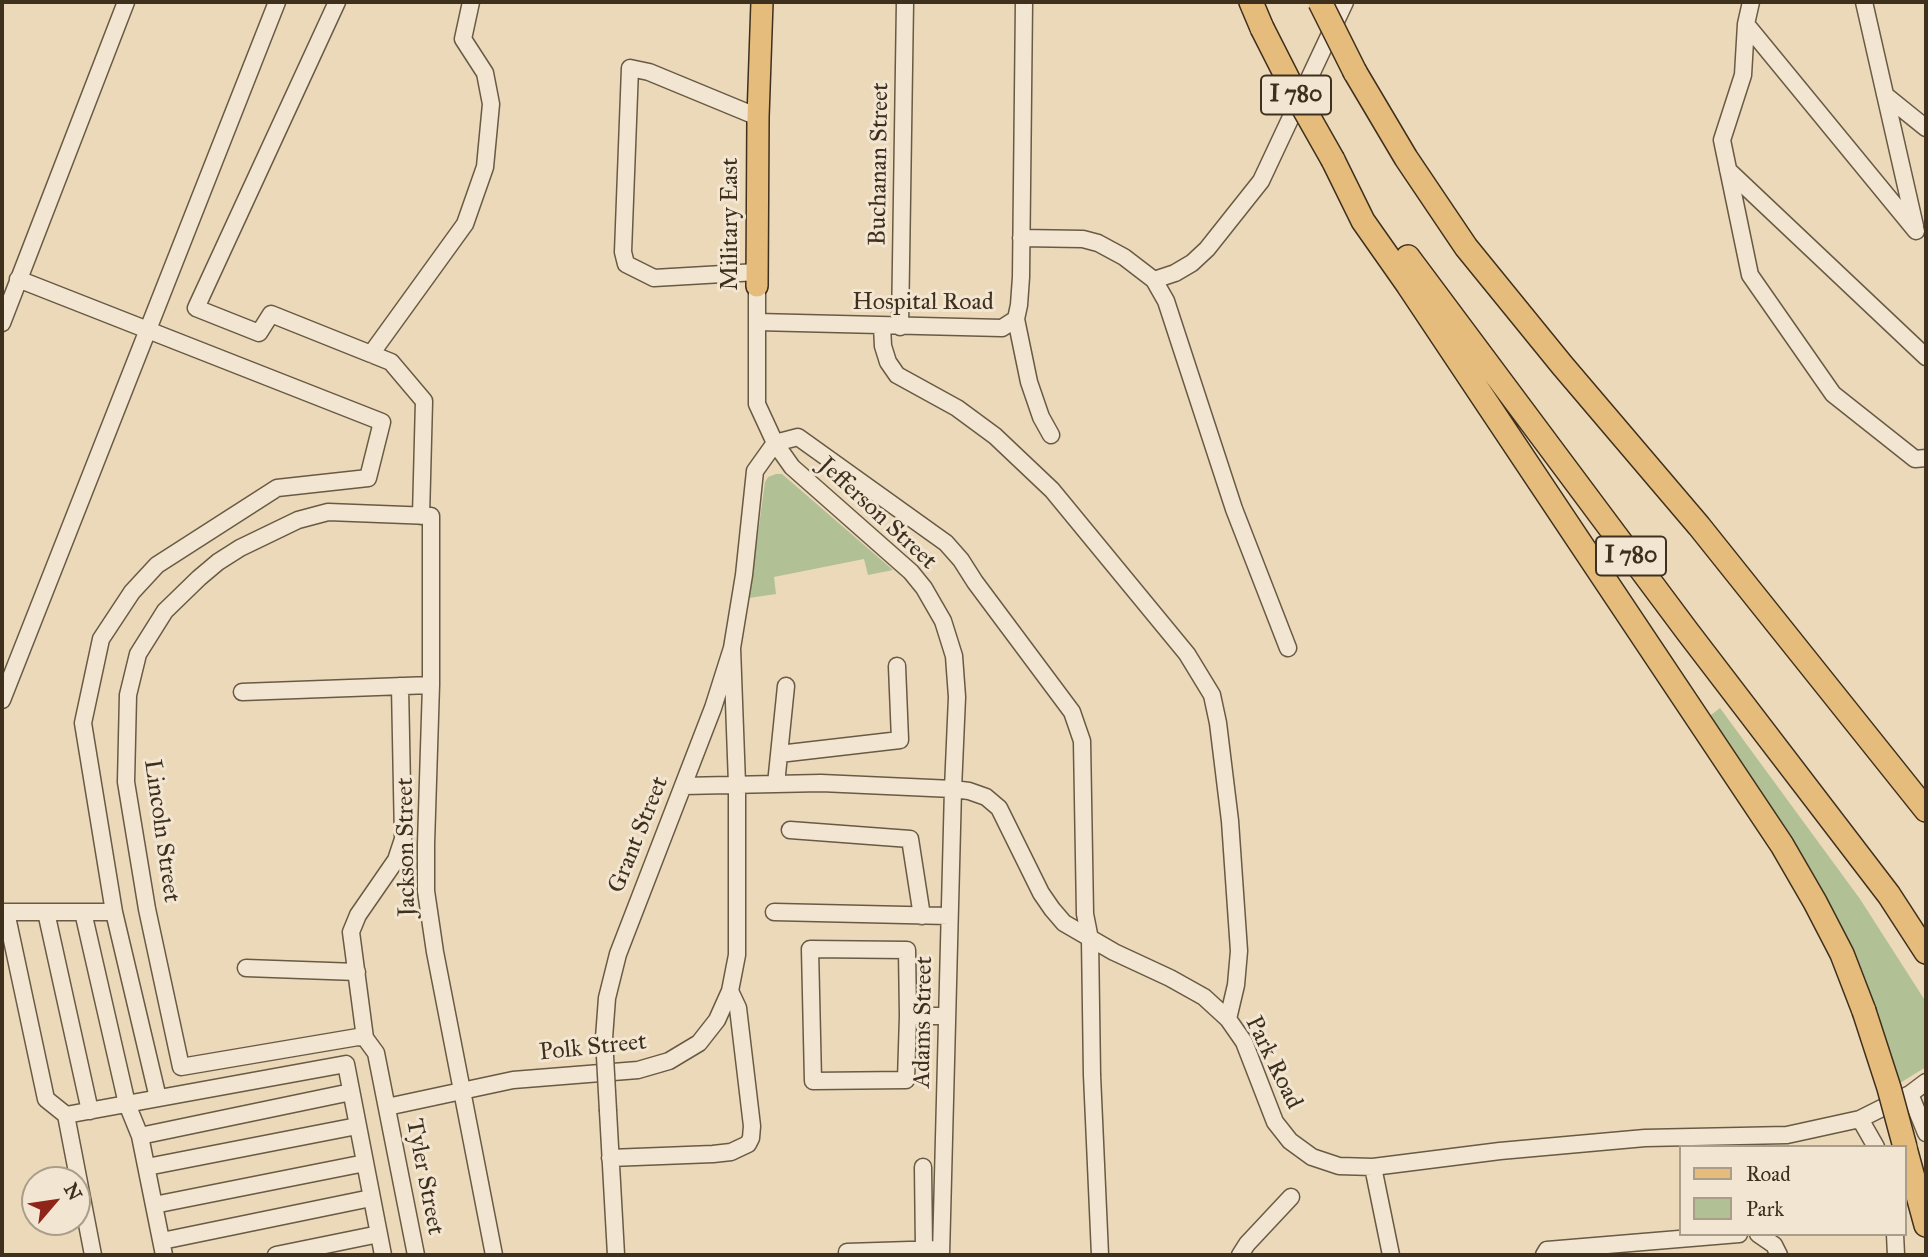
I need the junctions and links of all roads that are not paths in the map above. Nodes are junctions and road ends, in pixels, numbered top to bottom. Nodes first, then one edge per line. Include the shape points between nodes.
1 (126, 2) edge
2 (276, 2) edge
3 (337, 2) edge
4 (471, 2) edge
5 (762, 2) edge
6 (905, 2) edge
7 (1024, 2) edge
8 (1251, 2) edge
9 (1320, 2) edge
10 (1345, 2) edge
11 (1751, 2) edge
12 (1864, 2) edge
13 (1746, 24) junction
14 (1885, 95) junction
15 (758, 117) junction
16 (1926, 128) edge
17 (1333, 160) junction
18 (1728, 170) junction
19 (1923, 235) edge
20 (1020, 238) junction
21 (18, 279) junction
22 (757, 279) junction
23 (1154, 280) junction
24 (1016, 319) junction
25 (757, 322) junction
26 (2, 323) edge
27 (882, 326) junction
28 (900, 327) junction
29 (147, 329) junction
30 (371, 354) junction
31 (1926, 357) edge
32 (1051, 435) dead end
33 (775, 443) junction
34 (1926, 458) edge
35 (426, 516) junction
36 (732, 648) junction
37 (1288, 648) dead end
38 (1799, 649) junction
39 (897, 667) dead end
40 (431, 685) junction
41 (400, 686) junction
42 (786, 686) dead end
43 (242, 692) dead end
44 (2, 700) edge
45 (779, 754) junction
46 (737, 784) junction
47 (776, 784) junction
48 (1926, 785) edge
49 (683, 786) junction
50 (953, 789) junction
51 (1926, 810) edge
52 (790, 830) dead end
53 (4, 912) edge
54 (46, 912) junction
55 (83, 912) junction
56 (114, 912) junction
57 (774, 912) dead end
58 (922, 916) junction
59 (950, 916) junction
60 (1090, 939) junction
61 (1926, 952) edge
62 (246, 968) dead end
63 (357, 972) junction
64 (730, 991) junction
65 (908, 1016) junction
66 (947, 1016) junction
67 (1228, 1019) junction
68 (365, 1038) junction
69 (1926, 1082) edge
70 (351, 1091) junction
71 (463, 1091) junction
72 (1910, 1094) junction
73 (158, 1098) junction
74 (127, 1104) junction
75 (387, 1107) junction
76 (90, 1111) junction
77 (66, 1115) junction
78 (1860, 1119) junction
79 (358, 1126) junction
80 (1926, 1133) edge
81 (141, 1136) junction
82 (1875, 1145) edge
83 (1904, 1145) edge
84 (1907, 1154) edge
85 (610, 1158) junction
86 (365, 1163) junction
87 (147, 1167) junction
88 (923, 1167) dead end
89 (1373, 1167) junction
90 (1291, 1197) dead end
91 (372, 1198) junction
92 (154, 1205) junction
93 (1926, 1225) edge
94 (379, 1234) junction
95 (1715, 1236) edge
96 (1761, 1236) edge
97 (1895, 1236) edge
98 (163, 1248) edge
99 (924, 1249) junction
100 (847, 1252) dead end
101 (941, 1252) edge
102 (93, 1255) edge
103 (276, 1255) edge
104 (383, 1255) edge
105 (416, 1255) edge
106 (494, 1255) edge
107 (615, 1255) edge
108 (1100, 1255) edge
109 (1240, 1255) edge
110 (1391, 1255) edge
111 (1544, 1255) edge
112 (1779, 1255) edge
113 (1896, 1255) edge

1 - 21 street
2 - 29 street
3 - 30 street, Jackson Street via 195,308 259,333 271,314
4 - 30 street via 463,39 485,73 491,104 485,167 465,224
5 - 15 main road, Military East
6 - 28 street, Buchanan Street
7 - 20 street
8 - 17 highway, I 780, bridge
9 - 38 highway, I 780, bridge via 1406,158 1466,247
10 - 23 street via 1261,181 1208,249 1175,273
11 - 13 street
12 - 14 street
13 - 18 street via 1743,75 1722,140
13 - 19 street
14 - 16 street
14 - 19 street
15 - 22 main road, Military East
15 - 22 street via 630,68 626,264 654,278
17 - 61 highway, I 780 via 1889,895
17 - 83 highway, bridge via 1363,221 1782,845 1836,944 1864,1011
18 - 31 street
18 - 34 street via 1750,275 1833,394 1915,459
20 - 23 street via 1098,243
20 - 24 street, Hospital Road
21 - 26 street
21 - 29 street
22 - 25 street, Military East
23 - 37 street via 1166,301 1234,509
24 - 28 street, Hospital Road via 1002,328
24 - 32 street via 1029,382
25 - 27 street, Hospital Road
25 - 33 street, Military East via 757,404
27 - 28 street, Hospital Road
27 - 67 street via 883,346 897,375 957,408 995,436 1052,490 1187,654 1212,695 1230,821 1239,951
29 - 44 street
29 - 56 street via 383,422 368,478 277,488 157,565 132,592 101,639 83,723
30 - 35 street, Jackson Street via 391,362 424,401
33 - 36 street, Grant Street via 755,471
33 - 50 street, Jefferson Street via 792,467 911,572 943,621 954,656 957,697
33 - 60 street via 798,437 946,543 1072,712 1082,741 1085,914
35 - 40 street, Jackson Street
35 - 68 street, Lincoln Street via 328,512 267,534 218,562 165,611 138,654 128,695 126,782 181,1067
36 - 46 street, Polk Street
36 - 49 street, Grant Street
38 - 48 highway via 1877,726
38 - 51 highway, I 780
39 - 45 street via 900,740
40 - 41 street
40 - 71 street, Jackson Street via 426,891
41 - 43 street
41 - 63 street via 402,839 396,860 351,932
42 - 45 street
45 - 47 street
46 - 47 street, Park Road
46 - 49 street, Park Road
46 - 64 street, Polk Street via 737,955
47 - 50 street, Park Road
49 - 85 street, Grant Street, bridge via 618,954 607,998 604,1038
50 - 59 street, Adams Street
50 - 60 street, Park Road via 986,797 999,808 1052,909 1064,923
52 - 58 street via 910,839
53 - 54 street
53 - 77 street via 46,1099
54 - 55 street
54 - 76 street
55 - 56 street
55 - 74 street
56 - 73 street
57 - 58 street
58 - 59 street
59 - 66 street, Adams Street
60 - 67 street, Park Road via 1204,997
60 - 108 street
62 - 63 street
63 - 68 street
64 - 71 street, Polk Street via 717,1020 699,1043 669,1061 638,1070 513,1080
64 - 85 street via 738,1008 752,1126 748,1144 713,1154
65 - 65 street via 907,950 810,949 813,1081 906,1080
65 - 66 street
66 - 101 street, Adams Street
67 - 89 street, Park Road via 1244,1042 1275,1122 1290,1141 1312,1157 1339,1166
68 - 75 street via 376,1053
69 - 72 street, Park Road
70 - 73 street via 345,1064
70 - 79 street
70 - 81 street
71 - 75 street, Polk Street
71 - 106 street, Jackson Street
72 - 78 street, Park Road
72 - 80 street
73 - 74 street
74 - 76 street
74 - 81 street
75 - 105 street, Tyler Street
76 - 77 street
77 - 102 street
78 - 82 street
78 - 89 street, Park Road via 1787,1135 1645,1138
79 - 86 street
79 - 87 street
81 - 87 street
84 - 93 highway
85 - 107 street, Grant Street
86 - 91 street
86 - 92 street
87 - 92 street
88 - 99 street
89 - 110 street
90 - 109 street
91 - 94 street
91 - 98 street
92 - 98 street
94 - 103 street
94 - 104 street
95 - 111 street via 1547,1250
96 - 112 street
97 - 113 street
99 - 100 street
99 - 101 street

